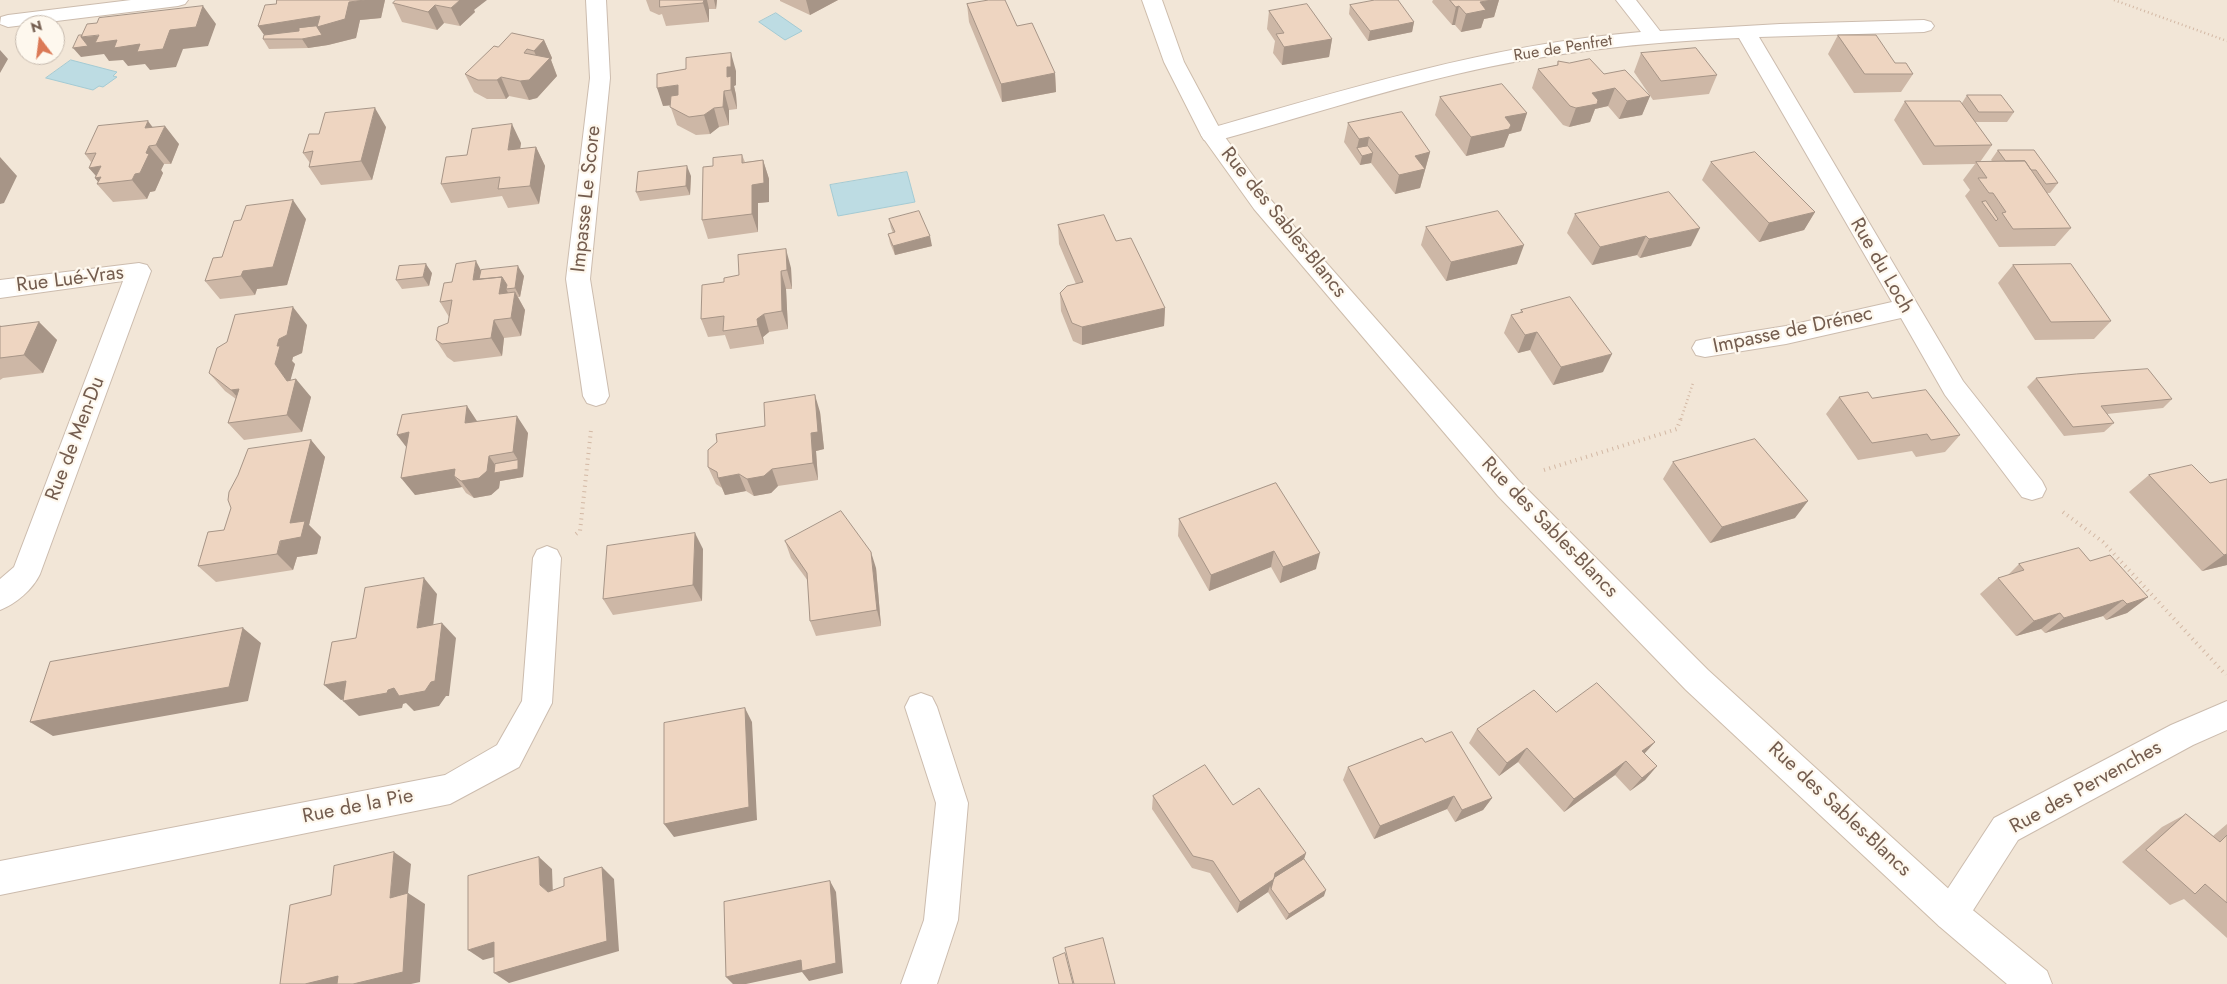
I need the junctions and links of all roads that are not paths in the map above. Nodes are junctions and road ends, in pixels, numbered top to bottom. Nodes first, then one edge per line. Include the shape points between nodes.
1 (178, 0) edge
2 (596, 0) edge
3 (1152, 0) edge
4 (1626, 0) edge
5 (8, 21) dead end
6 (1924, 26) dead end
7 (1746, 32) junction
8 (1654, 36) junction
9 (1212, 135) junction
10 (139, 271) joint
11 (0, 288) edge
12 (1905, 308) junction
13 (1706, 348) road end
14 (596, 394) road end
15 (2032, 489) road end
16 (547, 558) road end
17 (0, 597) edge
18 (920, 707) dead end
19 (2227, 714) edge
20 (0, 878) edge
21 (1951, 914) junction
22 (919, 984) edge
23 (2034, 984) edge

1 - 5 street
2 - 14 street, Impasse Le Score via 600,78 578,279
3 - 9 street, Rue des Sables-Blancs via 1174,62
4 - 8 street
6 - 7 street, Rue de Penfret
7 - 8 street, Rue de Penfret
7 - 12 street, Rue du Loch
8 - 9 street, Rue de Penfret via 1540,51 1418,77
9 - 21 street, Rue des Sables-Blancs via 1262,204 1508,488 1698,680
10 - 11 street, Rue Lué-Vras
10 - 17 street, Rue de Men-Du via 26,574
12 - 13 street, Impasse de Drénec via 1786,335
12 - 15 street, Rue du Loch via 1954,388
16 - 20 street, Rue de la Pie via 537,703 508,756 450,789
18 - 22 street via 952,802 941,920
19 - 21 street, Rue des Pervenches via 2006,829
21 - 23 street, Rue des Sables-Blancs

